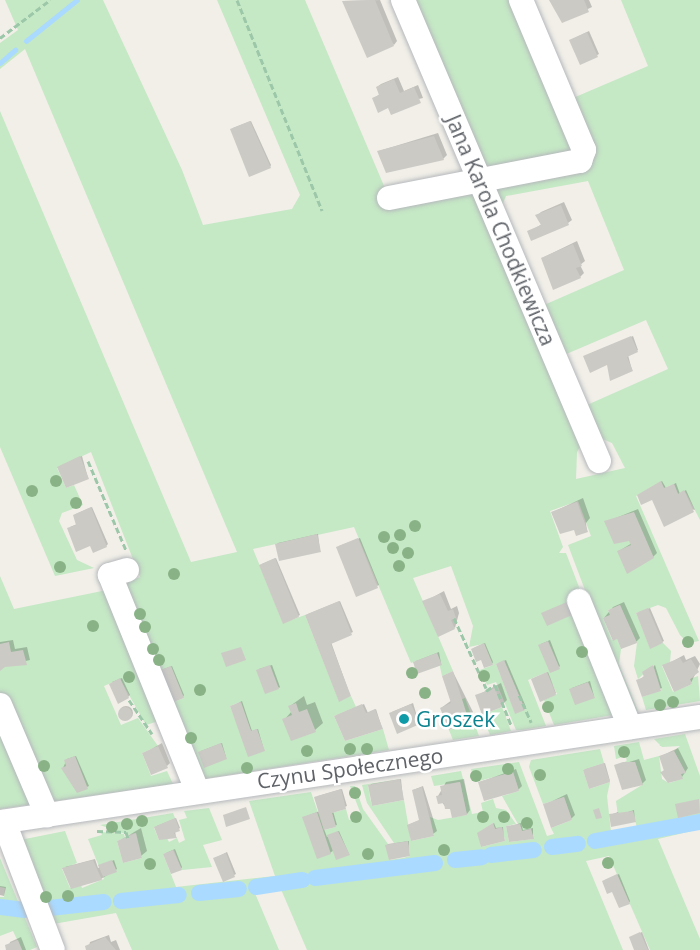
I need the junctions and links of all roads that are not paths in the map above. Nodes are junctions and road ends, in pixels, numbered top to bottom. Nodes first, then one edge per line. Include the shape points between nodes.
1 (403, 0) edge
2 (521, 0) edge
3 (480, 181) junction
4 (389, 198) dead end
5 (599, 461) dead end
6 (127, 570) road end
7 (579, 602) dead end
8 (0, 705) edge
9 (700, 717) edge
10 (630, 727) junction
11 (197, 790) junction
12 (47, 815) junction
13 (2, 822) edge
14 (53, 950) edge

1 - 3 street, Jana Karola Chodkiewicza
2 - 3 street via 584,150 580,160
3 - 4 street
3 - 5 street, Jana Karola Chodkiewicza
6 - 11 street via 110,575
7 - 10 street
8 - 12 street
9 - 10 street, Czynu Społecznego
10 - 11 street, Czynu Społecznego
11 - 12 street, Czynu Społecznego
12 - 13 street, Czynu Społecznego
13 - 14 street

